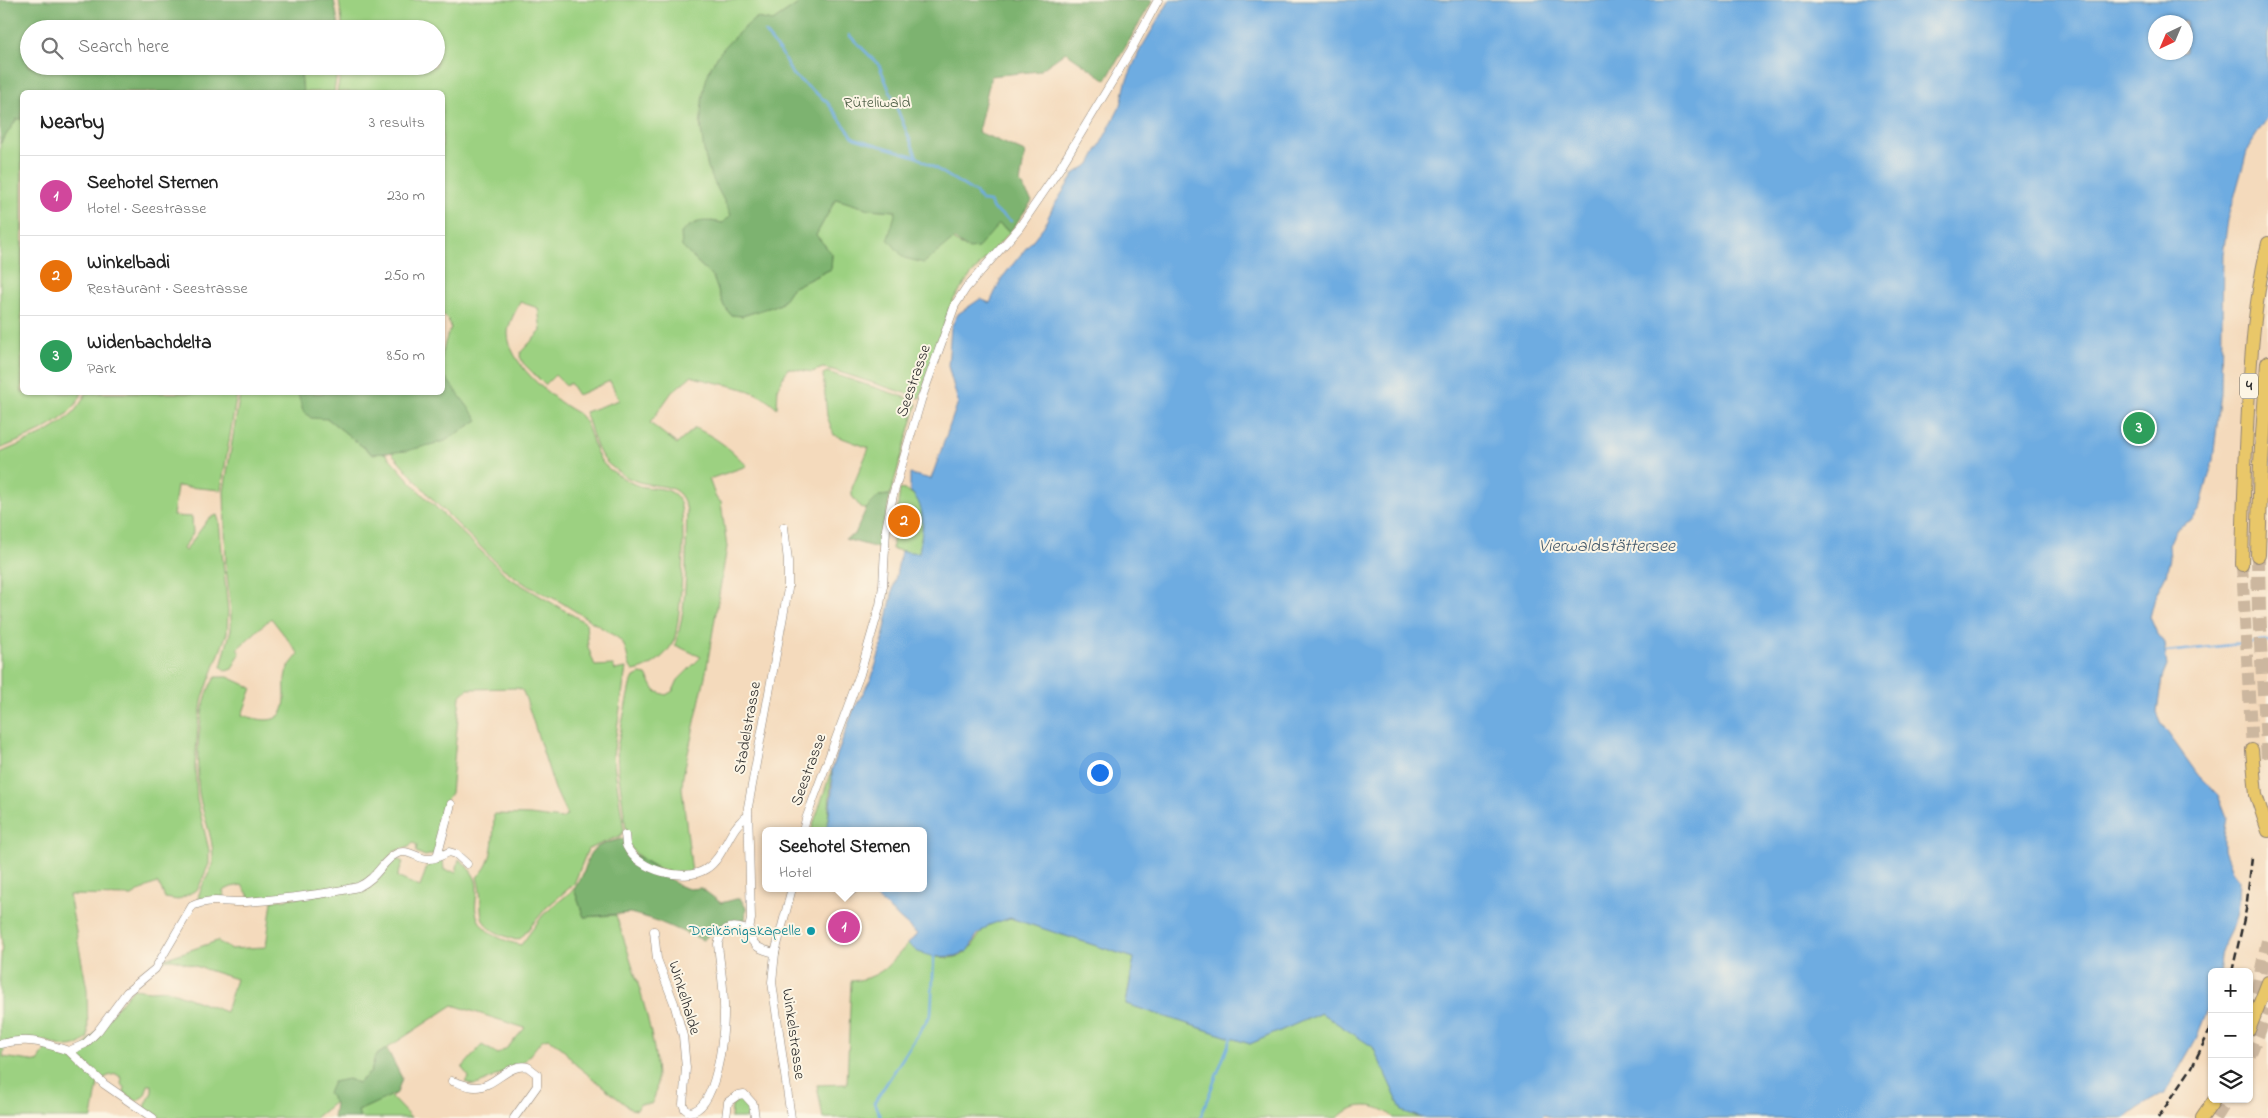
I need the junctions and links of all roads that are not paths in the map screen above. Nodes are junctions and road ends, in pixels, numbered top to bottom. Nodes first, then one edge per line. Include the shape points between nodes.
1 (1158, 0) edge
2 (2268, 243) edge
3 (2268, 363) edge
4 (784, 527) dead end
5 (2258, 555) tunnel mouth
6 (2242, 565) tunnel mouth
7 (2252, 750) tunnel mouth
8 (451, 804) dead end
9 (748, 816) junction
10 (804, 827) edge
11 (2268, 831) edge
12 (625, 835) dead end
13 (437, 857) junction
14 (467, 864) dead end
15 (791, 892) edge
16 (654, 931) dead end
17 (748, 934) junction
18 (775, 953) junction
19 (2268, 982) edge
20 (2253, 1020) edge
21 (0, 1044) edge
22 (69, 1051) junction
23 (452, 1081) dead end
24 (2211, 1103) edge
25 (153, 1118) edge
26 (514, 1118) edge
27 (726, 1118) edge
28 (755, 1118) edge
29 (791, 1118) edge
30 (2202, 1118) edge

1 - 10 street, Seestrasse via 1060,168 1019,228 955,305 921,400 893,495 886,529 880,605 860,674
2 - 6 main road, 4 via 2252,347
3 - 5 highway
4 - 9 street, Stadelstrasse via 788,589
7 - 11 main road via 2256,795
8 - 13 street
9 - 12 street via 738,821 717,859 706,869 692,874 667,874 655,869 626,846
9 - 17 street, Stadelstrasse via 751,919
13 - 14 street via 449,852
13 - 22 street via 426,859 405,852 397,853 373,879 347,890 243,902 201,901 192,906 155,969 127,992 85,1044
15 - 18 street
16 - 17 street, Winkelhalde via 658,959 683,1036 686,1068 683,1104 690,1112 700,1109 706,1099 720,1061 724,1012 718,944 721,934 733,926 744,929
17 - 18 street, Winkelhalde via 757,948
18 - 29 street, Winkelstrasse via 772,982
19 - 20 main road
21 - 22 street via 30,1040
22 - 25 street via 104,1084
23 - 26 street via 481,1087 517,1067 528,1067 537,1074 537,1086
24 - 30 main road
27 - 28 street via 728,1102 744,1094 753,1104

